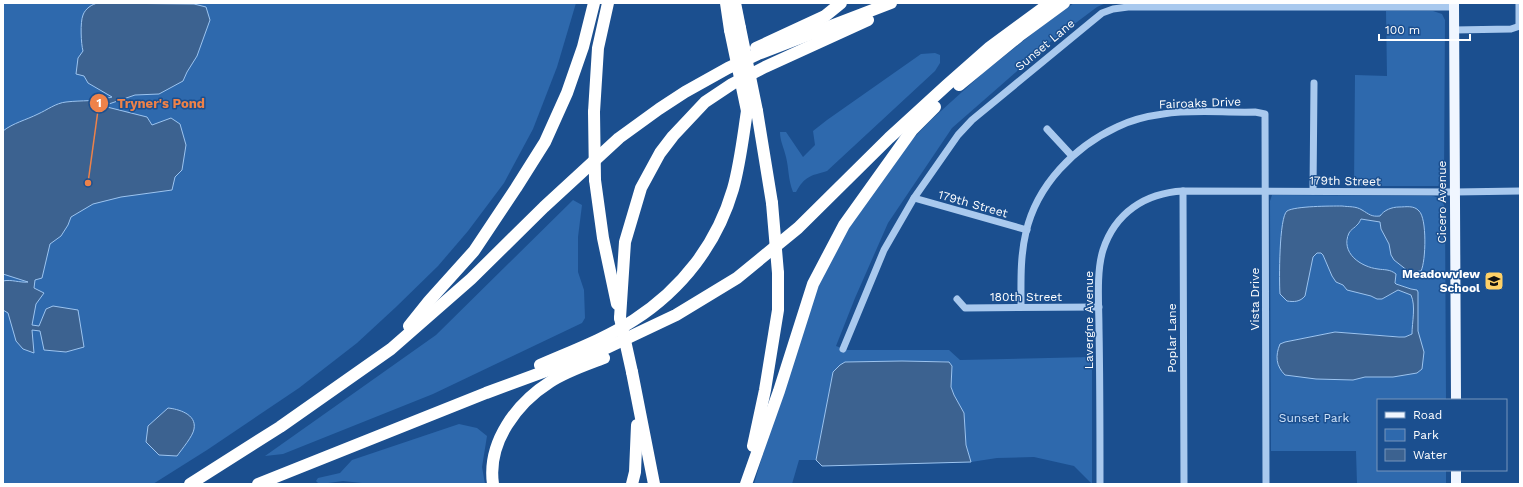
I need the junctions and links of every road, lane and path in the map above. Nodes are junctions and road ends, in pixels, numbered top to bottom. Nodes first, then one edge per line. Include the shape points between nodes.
1 (594, 3) edge
2 (608, 3) edge
3 (726, 3) edge
4 (735, 3) edge
5 (841, 3) edge
6 (892, 3) edge
7 (1050, 3) edge
8 (1064, 3) edge
9 (1519, 3) edge
10 (1454, 5) edge
11 (1519, 26) edge
12 (735, 29) junction
13 (1454, 30) junction
14 (1314, 83) dead end
15 (684, 92) junction
16 (752, 111) junction
17 (1265, 114) joint
18 (1047, 129) dead end
19 (1072, 156) junction
20 (1183, 191) junction
21 (1266, 191) junction
22 (1313, 191) junction
23 (1520, 191) edge
24 (1169, 192) joint
25 (1455, 192) junction
26 (914, 198) junction
27 (1027, 230) junction
28 (618, 288) junction
29 (957, 298) dead end
30 (1099, 307) junction
31 (1021, 308) junction
32 (676, 315) junction
33 (391, 349) junction
34 (843, 349) dead end
35 (486, 393) junction
36 (1456, 399) edge
37 (638, 405) junction
38 (1456, 471) edge
39 (190, 484) edge
40 (258, 484) edge
41 (493, 484) edge
42 (632, 484) edge
43 (654, 484) edge
44 (746, 484) edge
45 (1100, 484) edge
46 (1184, 484) edge
47 (1266, 484) edge
48 (1456, 484) edge

1 - 33 highway via 583,47 567,93 545,142 474,251 429,301
2 - 28 highway, bridge via 598,48 594,112 596,180 603,238
3 - 12 highway
4 - 12 highway
5 - 15 highway via 816,20 707,72
6 - 15 highway via 758,54
6 - 28 highway via 870,19 732,84 705,102 690,117 660,153 641,188 625,242
7 - 32 highway via 990,48 947,85 798,228 737,278
8 - 44 highway via 984,64 912,130 844,225 813,284
9 - 11 street
10 - 13 main road, Cicero Avenue
10 - 26 street, Sunset Lane via 1128,7 1108,10 1097,16 972,120 958,135
11 - 13 street via 1511,29
12 - 16 highway, bridge
13 - 25 main road, Cicero Avenue
14 - 22 street
15 - 33 highway via 619,138 544,207 471,280
16 - 35 highway via 726,208 713,238 688,274 670,293 633,321
16 - 44 highway, bridge via 772,204 778,273 778,310
17 - 19 street, Fairoaks Drive via 1177,112 1145,117 1103,134
17 - 21 street, Vista Drive
18 - 19 street
19 - 27 street, Fairoaks Drive via 1048,185
20 - 21 street, 179th Street
20 - 24 street, 179th Street
20 - 46 street, Poplar Lane
21 - 22 street, 179th Street
21 - 47 street, Vista Drive
22 - 25 street, 179th Street
23 - 25 street, 179th Street
24 - 30 street, Lavergne Avenue via 1140,202 1115,225 1100,260
25 - 36 main road, Cicero Avenue
26 - 27 street, 179th Street
26 - 34 street, Sunset Lane via 884,250
27 - 31 street, Fairoaks Drive via 1021,266
28 - 37 highway, bridge via 620,318
29 - 31 street, 180th Street via 965,308
30 - 31 street, 180th Street
30 - 45 street, Lavergne Avenue
32 - 35 highway via 600,351
32 - 41 highway via 644,339 561,376 530,397 507,424 497,447 492,468
33 - 39 highway via 280,427
35 - 40 highway
37 - 42 highway via 635,472
37 - 43 highway
38 - 48 main road

